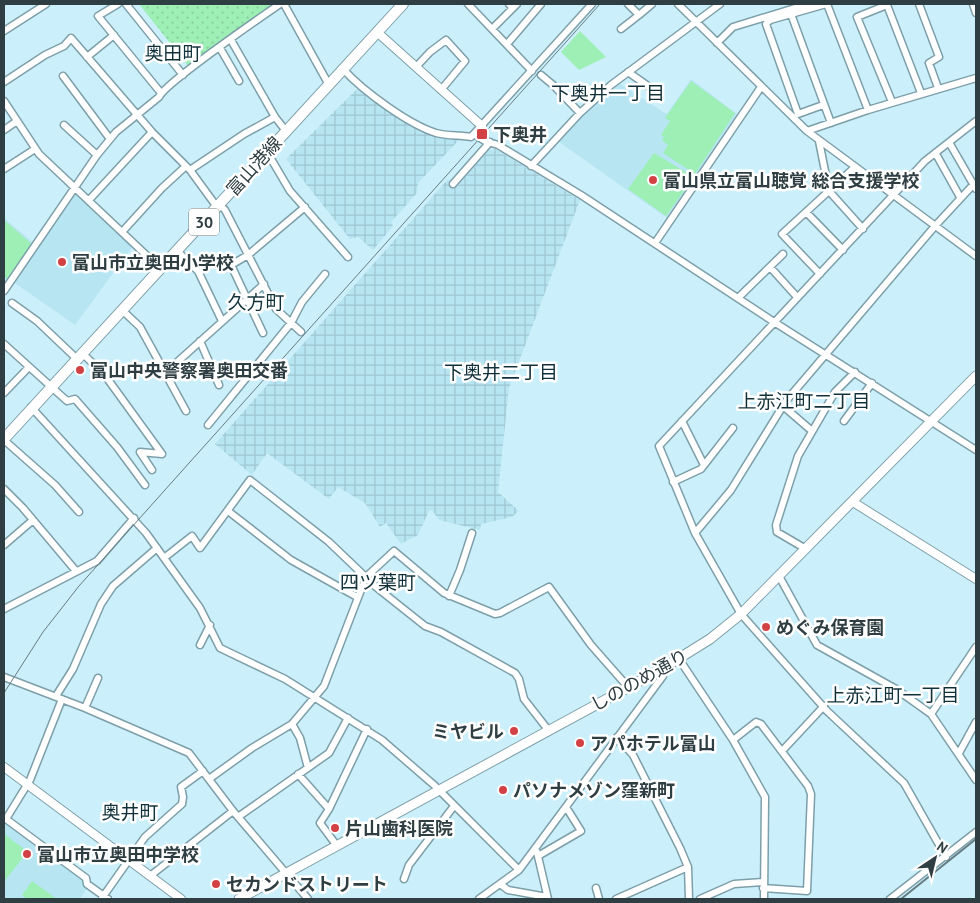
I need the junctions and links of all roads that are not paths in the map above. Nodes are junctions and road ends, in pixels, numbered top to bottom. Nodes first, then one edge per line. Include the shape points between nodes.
1 (46, 4) edge
2 (118, 4) edge
3 (126, 4) edge
4 (280, 4) edge
5 (284, 4) edge
6 (403, 4) edge
7 (541, 4) edge
8 (592, 4) edge
9 (628, 4) edge
10 (652, 4) edge
11 (678, 4) edge
12 (720, 4) edge
13 (808, 4) edge
14 (826, 4) edge
15 (919, 4) edge
16 (973, 4) edge
17 (472, 5) edge
18 (513, 5) edge
19 (110, 6) edge
20 (976, 13) edge
21 (791, 14) junction
22 (639, 15) junction
23 (696, 21) junction
24 (492, 29) junction
25 (621, 29) dead end
26 (4, 31) edge
27 (377, 32) junction
28 (114, 35) junction
29 (231, 40) junction
30 (717, 42) junction
31 (507, 44) junction
32 (220, 48) junction
33 (88, 57) junction
34 (416, 67) junction
35 (343, 68) junction
36 (532, 71) junction
37 (628, 72) junction
38 (183, 75) junction
39 (541, 75) dead end
40 (63, 76) dead end
41 (976, 78) edge
42 (238, 81) dead end
43 (4, 82) edge
44 (329, 85) junction
45 (761, 87) junction
46 (938, 88) junction
47 (441, 90) junction
48 (161, 93) junction
49 (658, 93) dead end
50 (922, 93) junction
51 (4, 101) edge
52 (892, 102) junction
53 (823, 105) junction
54 (868, 110) junction
55 (580, 113) junction
56 (137, 115) junction
57 (276, 117) junction
58 (17, 121) junction
59 (976, 122) edge
60 (831, 123) junction
61 (64, 125) dead end
62 (482, 126) junction
63 (4, 130) edge
64 (286, 131) junction
65 (807, 131) junction
66 (152, 132) junction
67 (475, 135) junction
68 (110, 139) junction
69 (819, 140) junction
70 (490, 142) junction
71 (950, 144) junction
72 (35, 149) junction
73 (267, 152) junction
74 (936, 154) junction
75 (97, 155) junction
76 (531, 166) junction
77 (855, 167) junction
78 (188, 168) junction
79 (4, 169) edge
80 (453, 184) dead end
81 (75, 186) junction
82 (975, 187) edge
83 (829, 191) junction
84 (894, 196) junction
85 (960, 197) junction
86 (89, 200) junction
87 (218, 205) junction
88 (305, 207) junction
89 (806, 212) junction
90 (934, 226) junction
91 (863, 229) junction
92 (122, 232) junction
93 (655, 243) junction
94 (843, 250) junction
95 (177, 251) junction
96 (783, 254) dead end
97 (248, 255) junction
98 (976, 256) edge
99 (348, 257) dead end
100 (770, 267) junction
101 (161, 269) junction
102 (325, 274) dead end
103 (820, 274) junction
104 (264, 284) junction
105 (4, 291) edge
106 (797, 297) junction
107 (738, 298) junction
108 (246, 299) junction
109 (12, 303) dead end
110 (122, 310) junction
111 (222, 321) junction
112 (291, 322) junction
113 (774, 322) junction
114 (263, 332) dead end
115 (301, 332) dead end
116 (200, 342) junction
117 (4, 344) edge
118 (826, 354) junction
119 (80, 356) junction
120 (29, 367) junction
121 (855, 372) junction
122 (165, 373) junction
123 (976, 376) edge
124 (872, 383) junction
125 (219, 385) dead end
126 (51, 386) junction
127 (4, 391) edge
128 (783, 406) junction
129 (32, 407) junction
130 (186, 411) dead end
131 (682, 421) junction
132 (844, 421) dead end
133 (932, 421) junction
134 (208, 425) dead end
135 (733, 428) dead end
136 (812, 431) junction
137 (4, 439) edge
138 (976, 450) edge
139 (704, 465) junction
140 (152, 470) dead end
141 (673, 482) junction
142 (145, 485) dead end
143 (4, 489) edge
144 (853, 502) junction
145 (228, 511) junction
146 (79, 512) dead end
147 (134, 518) junction
148 (33, 520) junction
149 (472, 533) dead end
150 (695, 533) junction
151 (4, 545) edge
152 (157, 548) junction
153 (806, 549) junction
154 (164, 558) junction
155 (76, 571) junction
156 (779, 576) junction
157 (366, 577) junction
158 (976, 579) edge
159 (449, 596) junction
160 (357, 597) junction
161 (4, 609) edge
162 (741, 614) junction
163 (210, 625) junction
164 (200, 645) dead end
165 (976, 647) edge
166 (679, 659) junction
167 (662, 669) junction
168 (4, 677) edge
169 (98, 678) dead end
170 (628, 687) junction
171 (59, 698) junction
172 (314, 699) junction
173 (824, 706) junction
174 (85, 708) junction
175 (931, 714) junction
176 (348, 718) junction
177 (976, 722) edge
178 (292, 724) junction
179 (367, 729) junction
180 (549, 731) junction
181 (618, 737) junction
182 (734, 740) junction
183 (782, 751) junction
184 (959, 753) junction
185 (4, 767) edge
186 (308, 768) junction
187 (203, 771) junction
188 (298, 774) junction
189 (209, 779) junction
190 (976, 780) edge
191 (27, 784) junction
192 (439, 790) junction
193 (454, 806) junction
194 (566, 807) junction
195 (329, 809) junction
196 (233, 811) junction
197 (238, 817) junction
198 (976, 832) edge
199 (337, 846) junction
200 (536, 849) junction
201 (538, 856) junction
202 (946, 857) junction
203 (129, 860) junction
204 (688, 867) junction
205 (519, 870) junction
206 (286, 874) junction
207 (150, 876) junction
208 (404, 879) dead end
209 (500, 884) junction
210 (763, 885) junction
211 (596, 888) dead end
212 (104, 898) edge
213 (548, 898) edge
214 (182, 899) edge
215 (239, 899) edge
216 (308, 899) edge
217 (479, 899) edge
218 (599, 899) edge
219 (616, 899) edge
220 (688, 899) edge
221 (700, 899) edge
222 (764, 899) edge
223 (890, 899) edge

1 - 26 street
2 - 19 street
3 - 38 street
4 - 29 street
5 - 44 street
6 - 27 main road, 富山港線 / 30
7 - 31 street
8 - 36 street
9 - 22 street
10 - 22 street
11 - 23 street
12 - 23 street
13 - 30 street via 732,27
14 - 21 street
14 - 54 street
15 - 46 street via 939,57 929,63
16 - 20 street
17 - 24 street
18 - 24 street
19 - 28 street via 98,16
21 - 53 street
21 - 53 street via 770,20 766,28 798,114
22 - 25 street
23 - 30 street
23 - 37 street
24 - 31 street
27 - 34 street
27 - 35 main road, 富山港線 / 30
28 - 33 street
28 - 48 street
29 - 32 street
29 - 57 street
30 - 45 street
31 - 36 street
32 - 38 street
32 - 42 street
33 - 43 street via 71,38 64,46
33 - 56 street
34 - 47 street
34 - 47 street via 446,40 465,62
35 - 44 main road, 富山港線 / 30
35 - 67 street via 359,86 425,128 437,133
36 - 62 street
37 - 49 street
37 - 55 street
38 - 48 street
39 - 55 street
40 - 68 street
41 - 46 street
44 - 64 main road, 富山港線 / 30
45 - 65 street
45 - 93 street
46 - 50 street
47 - 62 street
48 - 56 street
50 - 52 street
50 - 52 street via 887,6 857,17
51 - 58 street
52 - 54 street
53 - 60 street
54 - 60 street
55 - 76 street
56 - 66 street
56 - 68 street
57 - 64 street
57 - 78 street
58 - 63 street
58 - 72 street
59 - 71 street
60 - 65 street
61 - 75 street
62 - 67 street
64 - 73 main road, 富山港線 / 30
65 - 69 street
66 - 78 street
66 - 86 street
67 - 70 street
68 - 75 street
69 - 77 street
69 - 83 street
70 - 76 street
70 - 80 street
71 - 74 street
71 - 82 street
72 - 79 street
72 - 81 street
73 - 87 main road, 富山港線 / 30
73 - 88 street via 290,191
74 - 84 street via 925,161
74 - 85 street
75 - 81 street
76 - 93 street
77 - 83 street
77 - 84 street
78 - 87 street
78 - 92 street via 162,188
81 - 86 street
81 - 105 street
82 - 85 street
83 - 89 street
83 - 91 street
84 - 90 street
84 - 91 street
85 - 90 street
86 - 92 street
87 - 95 main road, 富山港線 / 30
87 - 97 street via 225,210
88 - 97 street
88 - 99 street
89 - 94 street
89 - 103 street via 782,234
90 - 98 street
90 - 118 street
91 - 94 street
92 - 101 street
93 - 107 street
94 - 103 street
95 - 101 main road, 富山港線 / 30
95 - 111 street via 198,272
96 - 100 street
97 - 104 street
97 - 108 street via 231,265
100 - 106 street
100 - 107 street
101 - 110 main road, 富山港線 / 30
102 - 112 street via 302,302
103 - 106 street
104 - 108 street
104 - 112 street via 276,309
106 - 113 street
107 - 113 street
108 - 111 street
108 - 114 street
109 - 119 street
110 - 119 main road, 富山港線 / 30
110 - 122 street via 140,327
111 - 116 street
112 - 115 street
112 - 134 street
113 - 118 street
113 - 131 street
116 - 122 street
116 - 125 street
117 - 120 street
118 - 121 street
118 - 128 street
119 - 126 main road, 富山港線 / 30
119 - 140 street via 104,374 162,454 140,452
120 - 126 street
120 - 127 street
121 - 124 street
121 - 136 street via 835,392
122 - 130 street
123 - 133 main road, しののめ通り
124 - 132 street
124 - 133 street
126 - 129 main road, 富山港線 / 30
126 - 142 street via 67,401 75,399
128 - 136 street
128 - 150 street via 730,490
129 - 137 main road, 富山港線 / 30
129 - 147 street
131 - 139 street
131 - 141 street via 659,446
133 - 138 street
133 - 144 main road, しののめ通り
135 - 139 street
136 - 153 street via 798,456 776,525 778,532
137 - 146 street via 55,485
139 - 141 street
141 - 150 street
143 - 148 street
144 - 153 main road, しののめ通り
144 - 158 street
145 - 154 street via 200,548 192,536
145 - 157 street via 250,480
145 - 160 street via 269,545
147 - 152 street
147 - 155 street via 96,561
148 - 151 street
148 - 155 street
149 - 159 street
150 - 162 street
152 - 154 street
152 - 171 street via 113,586 101,604
153 - 156 main road, しののめ通り
154 - 163 street
155 - 161 street
156 - 162 main road, しののめ通り
156 - 175 street via 817,645 896,689
157 - 159 street via 394,551
157 - 160 street
157 - 180 street via 424,626 515,673 524,699
159 - 170 street via 495,614 549,587 591,645
160 - 172 street via 324,686
162 - 166 main road, しののめ通り
162 - 173 street
163 - 164 street
163 - 172 street via 220,648 285,679
165 - 175 street
166 - 167 main road, しののめ通り
166 - 182 street
167 - 170 main road, しののめ通り
167 - 181 street via 663,676
168 - 171 street
169 - 174 street
170 - 180 main road, しののめ通り
171 - 174 street
171 - 191 street
172 - 176 street
172 - 178 street
173 - 183 street
173 - 202 street via 904,783
174 - 187 street via 189,753
175 - 184 street
176 - 179 street
176 - 186 street via 329,753
177 - 184 street
178 - 186 street via 300,738
178 - 189 street
179 - 192 street
179 - 195 street
180 - 192 main road, しののめ通り
181 - 194 street
181 - 204 street via 633,755
182 - 183 street via 756,722
182 - 210 street via 765,797
183 - 210 street via 808,786 810,794 808,885 807,891
184 - 190 street
185 - 191 street
186 - 188 street
187 - 189 street
187 - 203 street via 181,787 182,804 145,837
188 - 195 street
188 - 197 street
189 - 196 street
191 - 203 street
191 - 212 street via 6,819 86,878 87,884
192 - 193 street
192 - 199 main road, しののめ通り
193 - 205 street
193 - 208 street via 409,865
194 - 200 street
194 - 201 street via 581,831
195 - 199 street via 320,824
196 - 197 street
196 - 207 street
197 - 206 street
198 - 202 street
199 - 206 main road, しののめ通り
200 - 201 street
200 - 205 street
201 - 213 street
202 - 223 street
203 - 207 street
203 - 212 street
204 - 219 street
204 - 220 street
205 - 209 street
206 - 215 main road, しののめ通り
206 - 216 street
207 - 214 street
209 - 213 street via 508,890
209 - 217 street
210 - 221 street via 734,884
210 - 222 street
211 - 218 street

